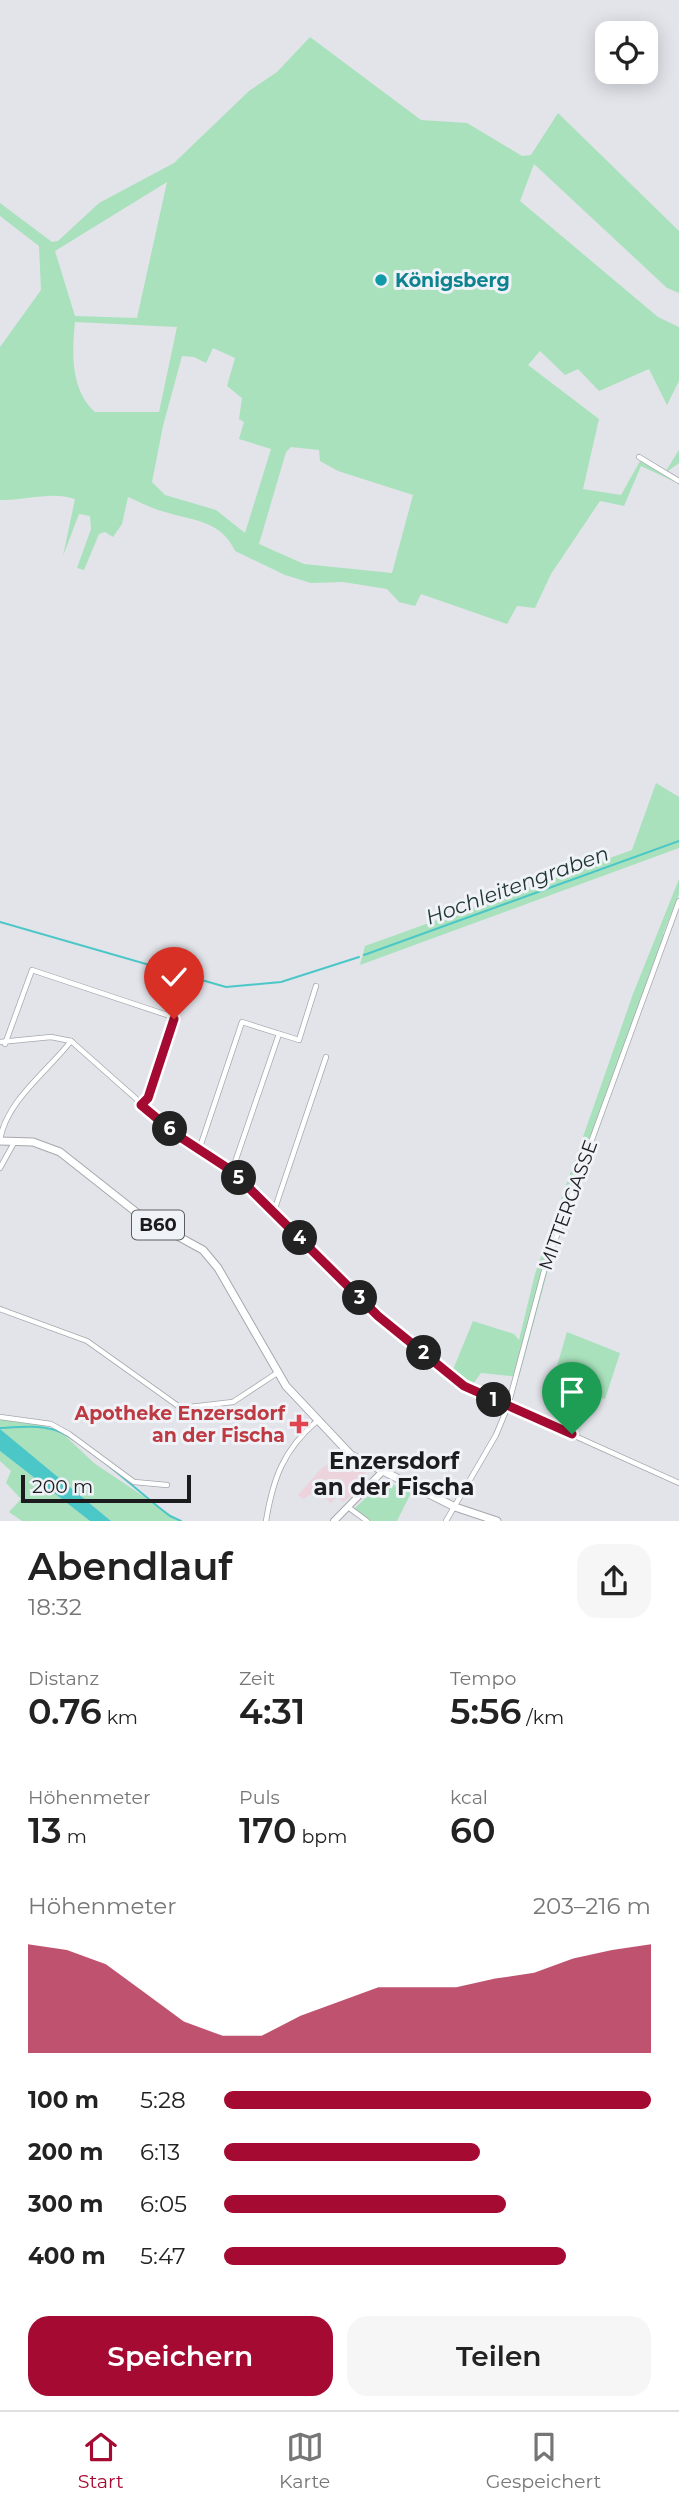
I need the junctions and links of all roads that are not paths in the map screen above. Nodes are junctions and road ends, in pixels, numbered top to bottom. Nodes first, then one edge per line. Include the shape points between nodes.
1 (639, 457) dead end
2 (679, 481) edge
3 (679, 901) edge
4 (316, 986) dead end
5 (279, 1034) junction
6 (71, 1041) junction
7 (3, 1043) edge
8 (326, 1057) dead end
9 (141, 1105) junction
10 (0, 1140) edge
11 (15, 1141) junction
12 (199, 1150) junction
13 (0, 1168) edge
14 (232, 1171) junction
15 (274, 1211) junction
16 (0, 1309) edge
17 (277, 1373) junction
18 (508, 1406) junction
19 (0, 1417) edge
20 (317, 1421) junction
21 (381, 1473) junction
22 (679, 1483) edge
23 (167, 1485) dead end
24 (347, 1507) junction
25 (455, 1507) junction
26 (266, 1521) edge
27 (334, 1521) edge
28 (367, 1521) edge
29 (446, 1521) edge
30 (497, 1521) edge

1 - 2 street
3 - 18 street, MITTERGASSE via 544,1270
4 - 5 street via 299,1040
5 - 12 street via 242,1023
5 - 14 street
6 - 7 street via 51,1037
6 - 9 street
6 - 10 street via 28,1090 4,1125
7 - 9 street via 32,970 170,1016 174,1019 170,1032 148,1098
8 - 15 street
9 - 12 street
10 - 11 main road, B60
11 - 13 street
11 - 17 main road, B60 via 60,1152 141,1216 203,1250 219,1268
12 - 14 street
14 - 15 street
15 - 18 street via 378,1316 464,1386
16 - 17 street via 87,1341 181,1408 233,1402
17 - 20 main road, B60
18 - 22 street
18 - 25 street, MITTERGASSE
19 - 23 street via 51,1424 134,1482
20 - 21 main road, B60 via 341,1447
20 - 26 street via 278,1470
21 - 24 street
21 - 25 main road, B60
24 - 27 street
24 - 28 street
25 - 29 street, MITTERGASSE
25 - 30 main road, B60

